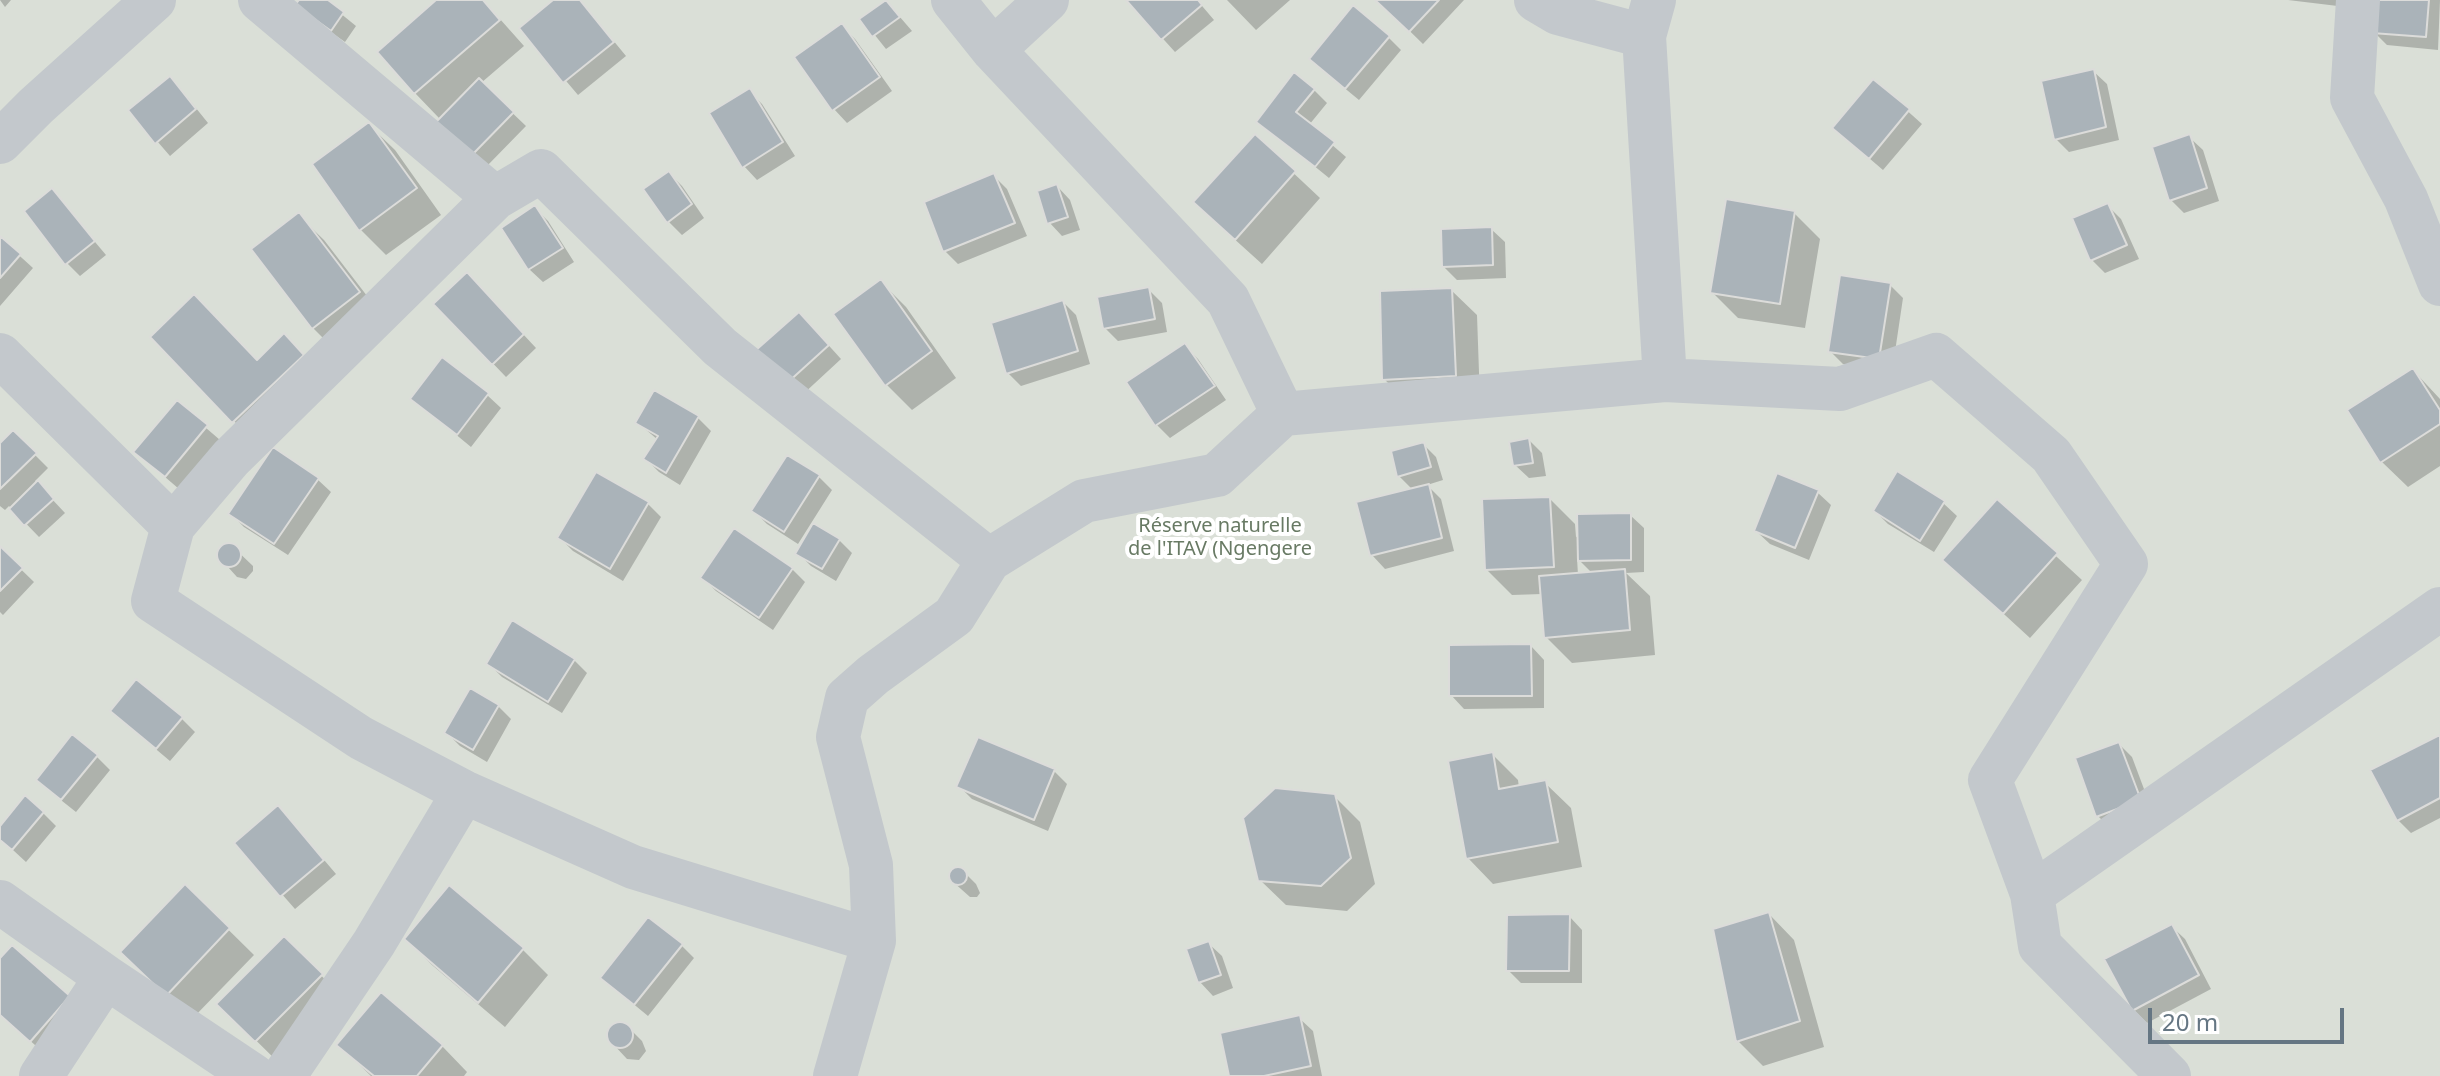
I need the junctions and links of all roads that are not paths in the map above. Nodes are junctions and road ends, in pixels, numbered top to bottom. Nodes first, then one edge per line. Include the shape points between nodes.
1 (154, 0) edge
2 (260, 0) edge
3 (953, 0) edge
4 (1047, 0) edge
5 (1536, 0) edge
6 (2358, 0) edge
7 (1649, 18) edge
8 (993, 50) junction
9 (0, 142) edge
10 (495, 198) junction
11 (2440, 284) edge
12 (0, 355) edge
13 (1665, 380) junction
14 (1283, 414) junction
15 (173, 526) junction
16 (989, 560) junction
17 (2440, 609) edge
18 (464, 792) junction
19 (2032, 894) junction
20 (0, 902) edge
21 (874, 941) junction
22 (106, 977) junction
23 (41, 1076) edge
24 (254, 1076) edge
25 (284, 1076) edge
26 (835, 1076) edge
27 (2169, 1076) edge

1 - 9 street
2 - 10 street
3 - 8 street
4 - 8 street
5 - 7 street via 1558,13
6 - 11 street via 2352,98 2406,199
7 - 13 street
8 - 14 street via 1228,300
10 - 15 street via 231,458
10 - 16 street via 541,171 720,347
12 - 15 street
13 - 14 street
13 - 19 street via 1840,389 1936,355 2051,455 2126,564 1990,780
14 - 16 street via 1217,475 1084,501
15 - 18 street via 153,601 361,738
16 - 21 street via 954,616 847,698 838,737 871,865
17 - 19 street
18 - 21 street via 633,867
18 - 25 street via 374,943
19 - 27 street via 2040,946
20 - 22 street
21 - 26 street
22 - 23 street
22 - 24 street

